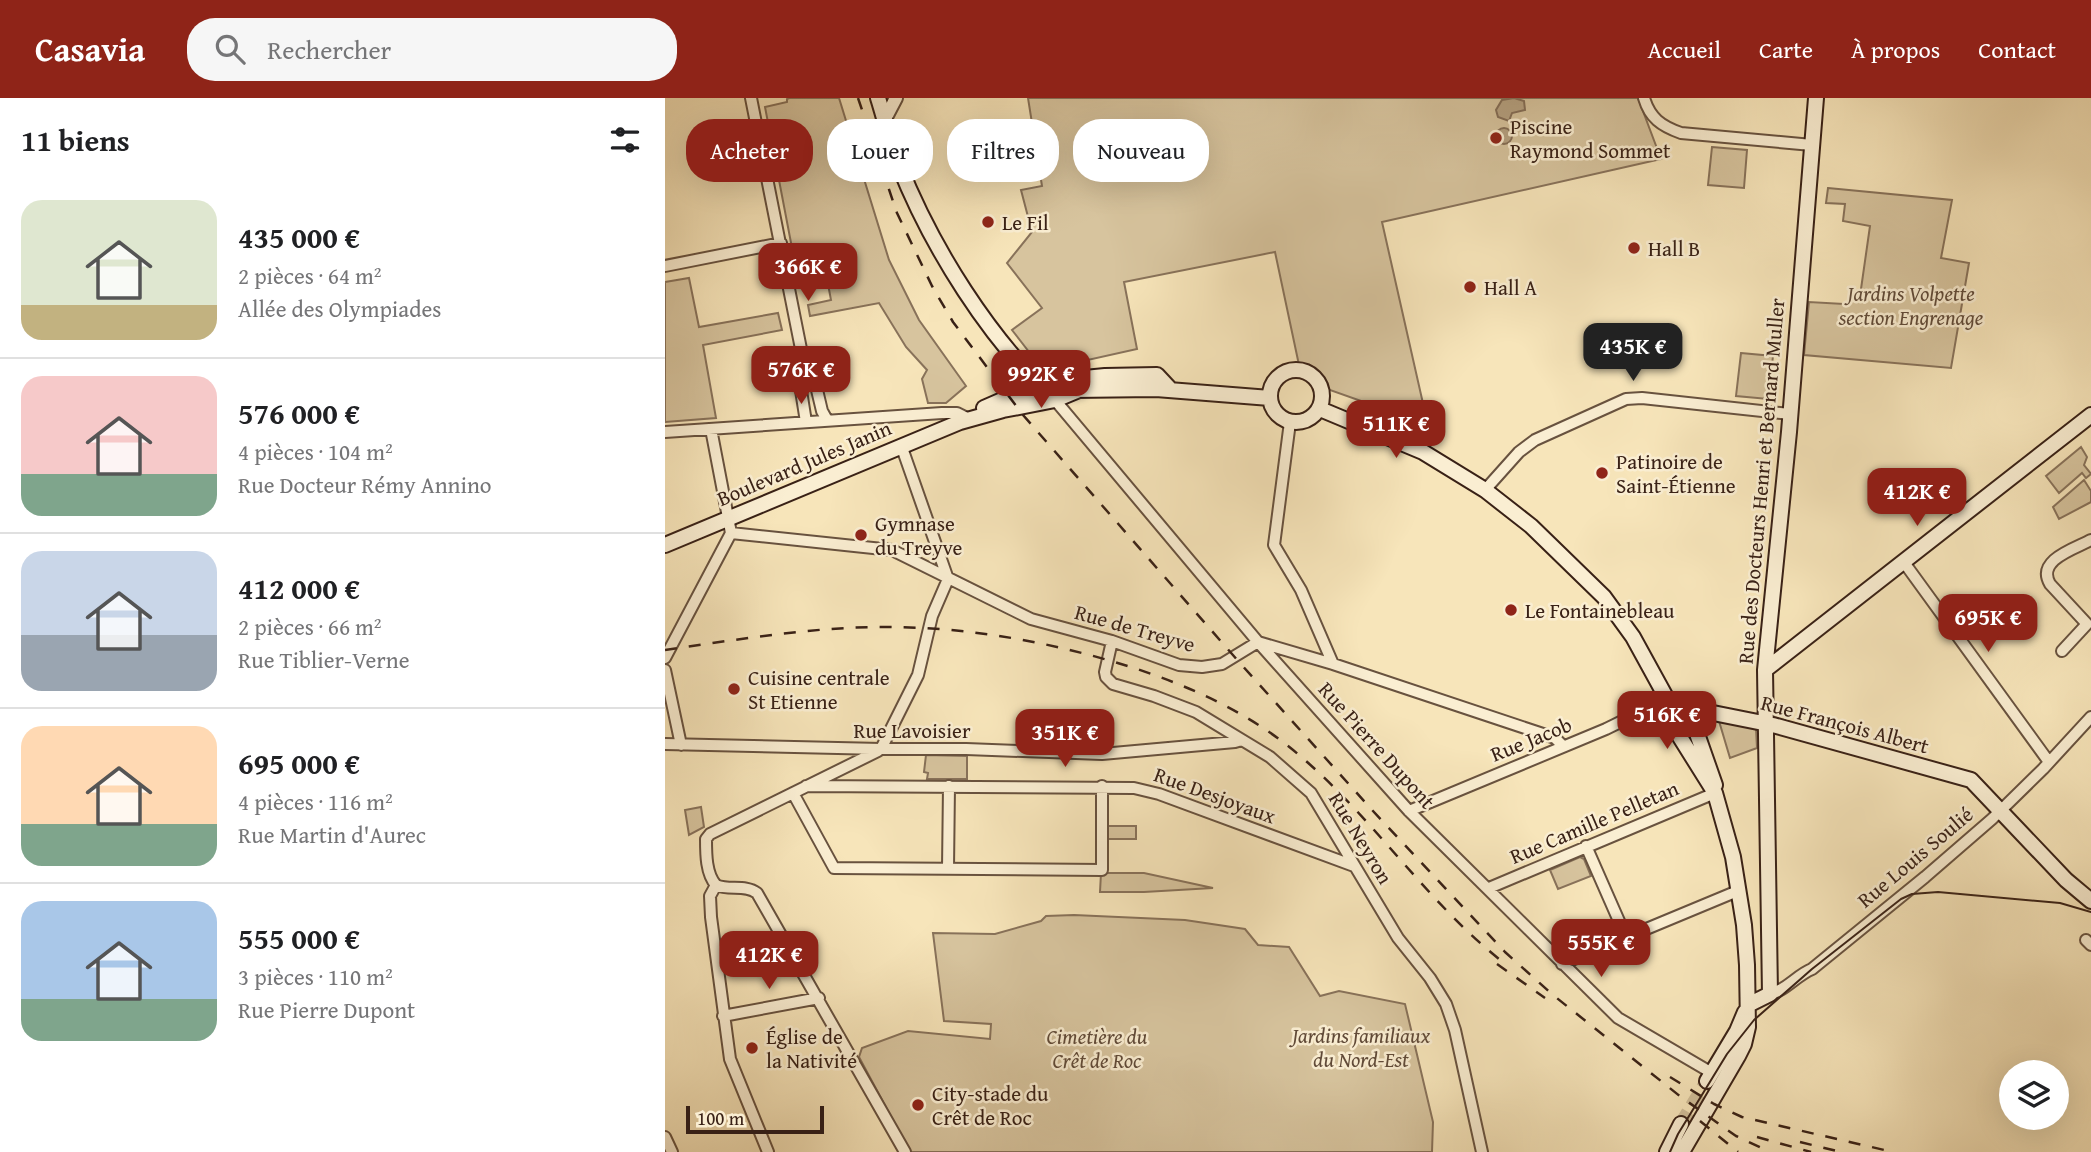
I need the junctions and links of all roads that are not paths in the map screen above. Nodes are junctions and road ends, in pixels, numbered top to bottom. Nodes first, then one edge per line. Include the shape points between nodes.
1 (751, 98) edge
2 (878, 98) edge
3 (897, 98) edge
4 (1644, 98) edge
5 (1816, 98) edge
6 (885, 119) joint
7 (1812, 145) junction
8 (908, 182) edge
9 (781, 243) junction
10 (665, 266) edge
11 (1021, 363) junction
12 (805, 369) junction
13 (1041, 390) junction
14 (1171, 390) junction
15 (1016, 394) junction
16 (1270, 398) junction
17 (1320, 409) junction
18 (1003, 410) junction
19 (1790, 414) junction
20 (2091, 415) edge
21 (963, 419) junction
22 (827, 420) junction
23 (806, 422) junction
24 (1290, 422) junction
25 (711, 429) junction
26 (665, 432) edge
27 (901, 445) junction
28 (1485, 490) junction
29 (730, 517) junction
30 (731, 533) junction
31 (2091, 540) edge
32 (665, 545) edge
33 (1903, 561) junction
34 (948, 579) junction
35 (1112, 642) junction
36 (1258, 642) junction
37 (2062, 651) dead end
38 (665, 658) edge
39 (1333, 664) junction
40 (665, 670) edge
41 (1765, 677) junction
42 (1667, 699) junction
43 (1688, 708) junction
44 (1737, 717) junction
45 (2091, 717) edge
46 (1765, 723) junction
47 (1241, 740) junction
48 (665, 744) edge
49 (681, 745) junction
50 (1563, 746) junction
51 (881, 749) junction
52 (2049, 762) junction
53 (806, 786) junction
54 (949, 786) junction
55 (1102, 786) junction
56 (793, 793) junction
57 (1715, 793) junction
58 (1409, 811) junction
59 (2001, 811) junction
60 (1586, 846) junction
61 (1355, 866) junction
62 (948, 868) junction
63 (716, 885) junction
64 (1489, 888) junction
65 (1740, 890) junction
66 (2091, 901) edge
67 (1626, 937) junction
68 (1562, 964) junction
69 (1770, 994) junction
70 (819, 999) junction
71 (1748, 1005) junction
72 (723, 1016) junction
73 (1713, 1080) junction
74 (1687, 1127) junction
75 (665, 1137) edge
76 (672, 1152) edge
77 (768, 1152) edge
78 (905, 1152) edge
79 (1482, 1152) edge
80 (1667, 1152) edge
81 (1682, 1152) edge

1 - 9 street
2 - 6 main road
3 - 6 street
4 - 7 street via 1661,126 1681,133
5 - 7 main road, Rue des Docteurs Henri et Bernard Muller
7 - 19 main road, Rue des Docteurs Henri et Bernard Muller
8 - 11 main road via 968,293
9 - 10 street
9 - 12 street
11 - 13 main road
11 - 15 main road
12 - 22 street via 813,373
12 - 23 street via 799,378
13 - 14 main road, Boulevard Jules Janin
13 - 14 main road via 1054,382 1157,375
13 - 15 main road, Boulevard Jules Janin
13 - 18 main road, Boulevard Jules Janin
13 - 18 main road, Boulevard Jules Janin
13 - 36 street, Rue Pierre Dupont
14 - 16 main road, Boulevard Jules Janin
15 - 21 main road, Boulevard Jules Janin
16 - 17 main road via 1276,379 1299,370 1320,384
16 - 24 main road via 1276,413
17 - 24 main road via 1307,420
17 - 28 main road via 1423,452
18 - 21 main road, Boulevard Jules Janin
19 - 28 street via 1626,399 1535,440
19 - 41 main road, Rue des Docteurs Henri et Bernard Muller
20 - 33 main road
21 - 22 street via 957,413 942,413
21 - 27 main road, Boulevard Jules Janin
22 - 23 street
23 - 25 street
24 - 39 street via 1274,545 1301,590
25 - 26 street
25 - 29 street
27 - 29 main road, Boulevard Jules Janin
27 - 34 street
28 - 42 main road via 1531,526 1604,597 1633,637
29 - 30 street
29 - 32 main road, Boulevard Jules Janin
30 - 34 street, Rue de Treyve via 892,550
30 - 38 street
31 - 37 street via 2046,569 2050,584 2087,624
33 - 41 main road
33 - 52 street
34 - 35 street, Rue de Treyve via 1031,619
34 - 51 street via 932,616 918,675
35 - 36 street, Rue de Treyve via 1179,665 1202,667 1222,664
35 - 47 street, Rue Neyron via 1105,672 1113,684 1196,712
36 - 39 street
36 - 58 street, Rue Pierre Dupont
39 - 50 street via 1555,738
40 - 49 street
41 - 44 main road via 1753,706
41 - 46 main road, Rue des Docteurs Henri et Bernard Muller
42 - 43 main road, Rue François Albert
42 - 50 street, Rue Jacob
42 - 57 main road via 1664,710
43 - 44 main road, Rue François Albert
43 - 57 main road
44 - 46 main road, Rue François Albert
45 - 52 street, Rue Louis Soulié
46 - 59 main road, Rue François Albert via 1971,780
46 - 69 main road, Rue des Docteurs Henri et Bernard Muller
47 - 51 street, Rue Lavoisier via 1102,754
47 - 61 street, Rue Neyron via 1270,757 1311,793
48 - 49 street, Rue Lavoisier
49 - 51 street, Rue Lavoisier
50 - 58 street, Rue Jacob
51 - 53 street
52 - 59 street, Rue Louis Soulié
53 - 54 street, Rue Desjoyaux
53 - 56 street
54 - 55 street, Rue Desjoyaux
54 - 62 street
55 - 61 street, Rue Desjoyaux via 1151,792
55 - 62 street via 1102,870
56 - 62 street via 834,868
56 - 63 street via 712,832 705,841 709,873
57 - 60 street, Rue Camille Pelletan
57 - 65 main road
58 - 64 street, Rue Pierre Dupont
59 - 66 main road, Rue François Albert
59 - 69 street, Rue Louis Soulié via 1812,969
60 - 64 street, Rue Camille Pelletan
60 - 67 street
61 - 79 street, Rue Neyron via 1398,938 1446,1004
63 - 70 street via 757,893
63 - 72 street via 710,896 711,916
64 - 68 street, Rue Pierre Dupont
65 - 67 street
65 - 71 main road
67 - 68 street
68 - 73 street, Rue Pierre Dupont via 1618,1018
69 - 71 main road, Rue Louis Soulié
70 - 72 street
70 - 78 street
71 - 73 main road
72 - 77 street via 730,1059
73 - 74 main road
74 - 80 main road
74 - 81 main road
75 - 76 street

